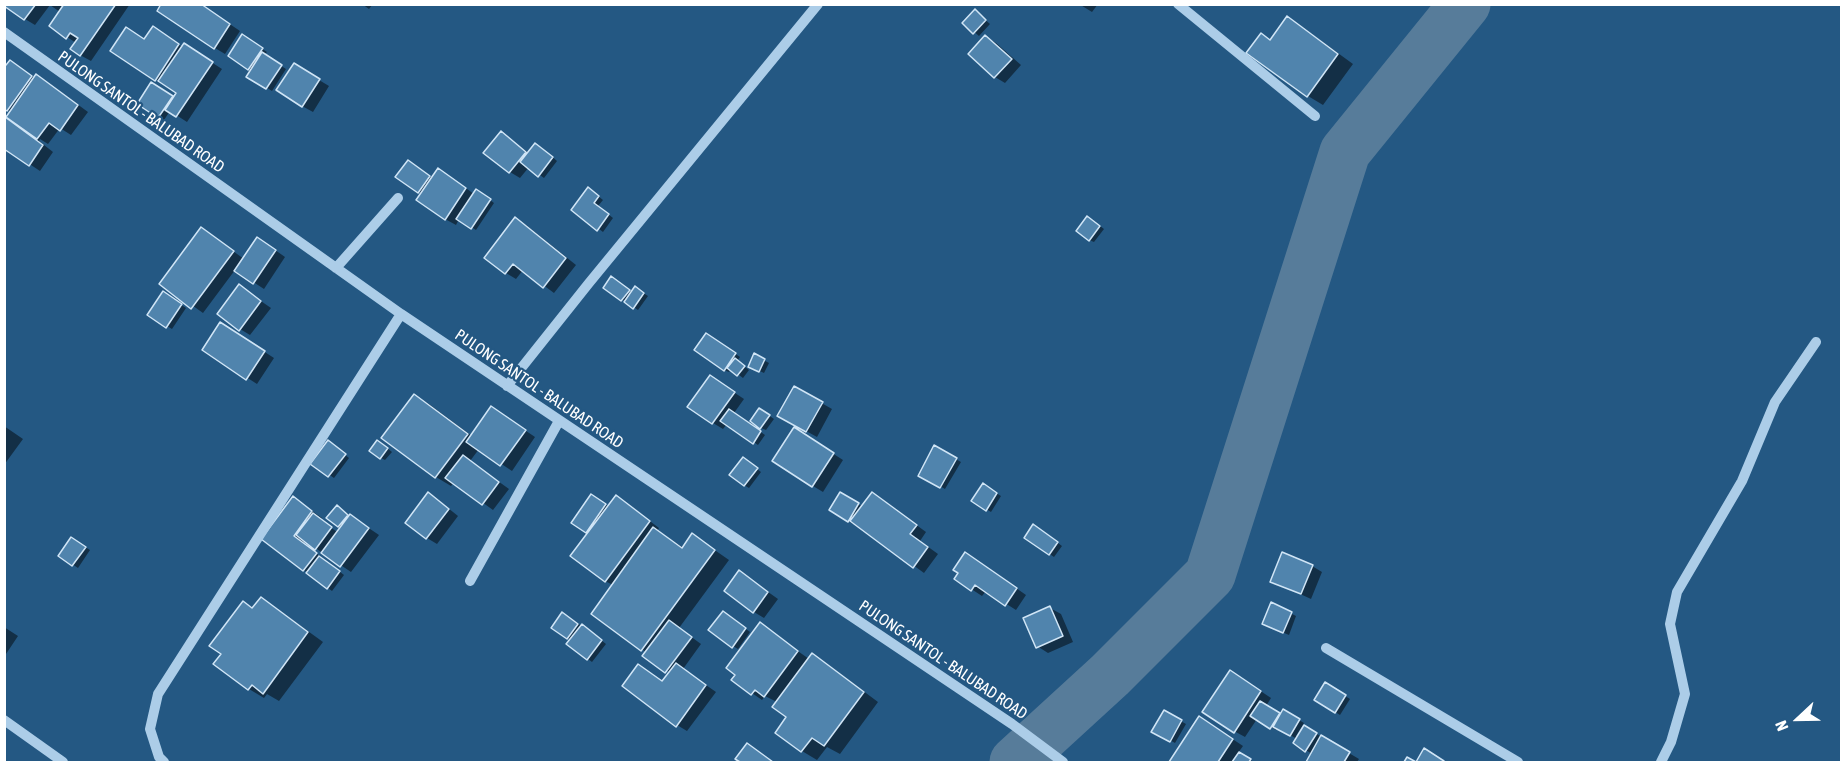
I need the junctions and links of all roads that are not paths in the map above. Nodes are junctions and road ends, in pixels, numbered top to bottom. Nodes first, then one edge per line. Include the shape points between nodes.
1 (818, 4) edge
2 (1178, 4) edge
3 (4, 32) edge
4 (1315, 116) dead end
5 (398, 198) dead end
6 (336, 268) junction
7 (401, 314) junction
8 (1816, 342) dead end
9 (507, 386) junction
10 (560, 421) junction
11 (470, 581) dead end
12 (1326, 648) dead end
13 (4, 720) edge
14 (63, 762) edge
15 (164, 762) edge
16 (1063, 762) edge
17 (1518, 762) edge
18 (1661, 762) edge

1 - 9 street
2 - 4 street
3 - 6 street, PULONG SANTOL - BALUBAD ROAD
5 - 6 street
6 - 7 street, PULONG SANTOL - BALUBAD ROAD
7 - 9 street, PULONG SANTOL - BALUBAD ROAD
7 - 15 street via 158,694 150,729
8 - 18 street via 1775,402 1742,481 1677,592 1670,624 1685,694
9 - 10 street, PULONG SANTOL - BALUBAD ROAD
10 - 11 street
10 - 16 street, PULONG SANTOL - BALUBAD ROAD
12 - 17 street
13 - 14 street

